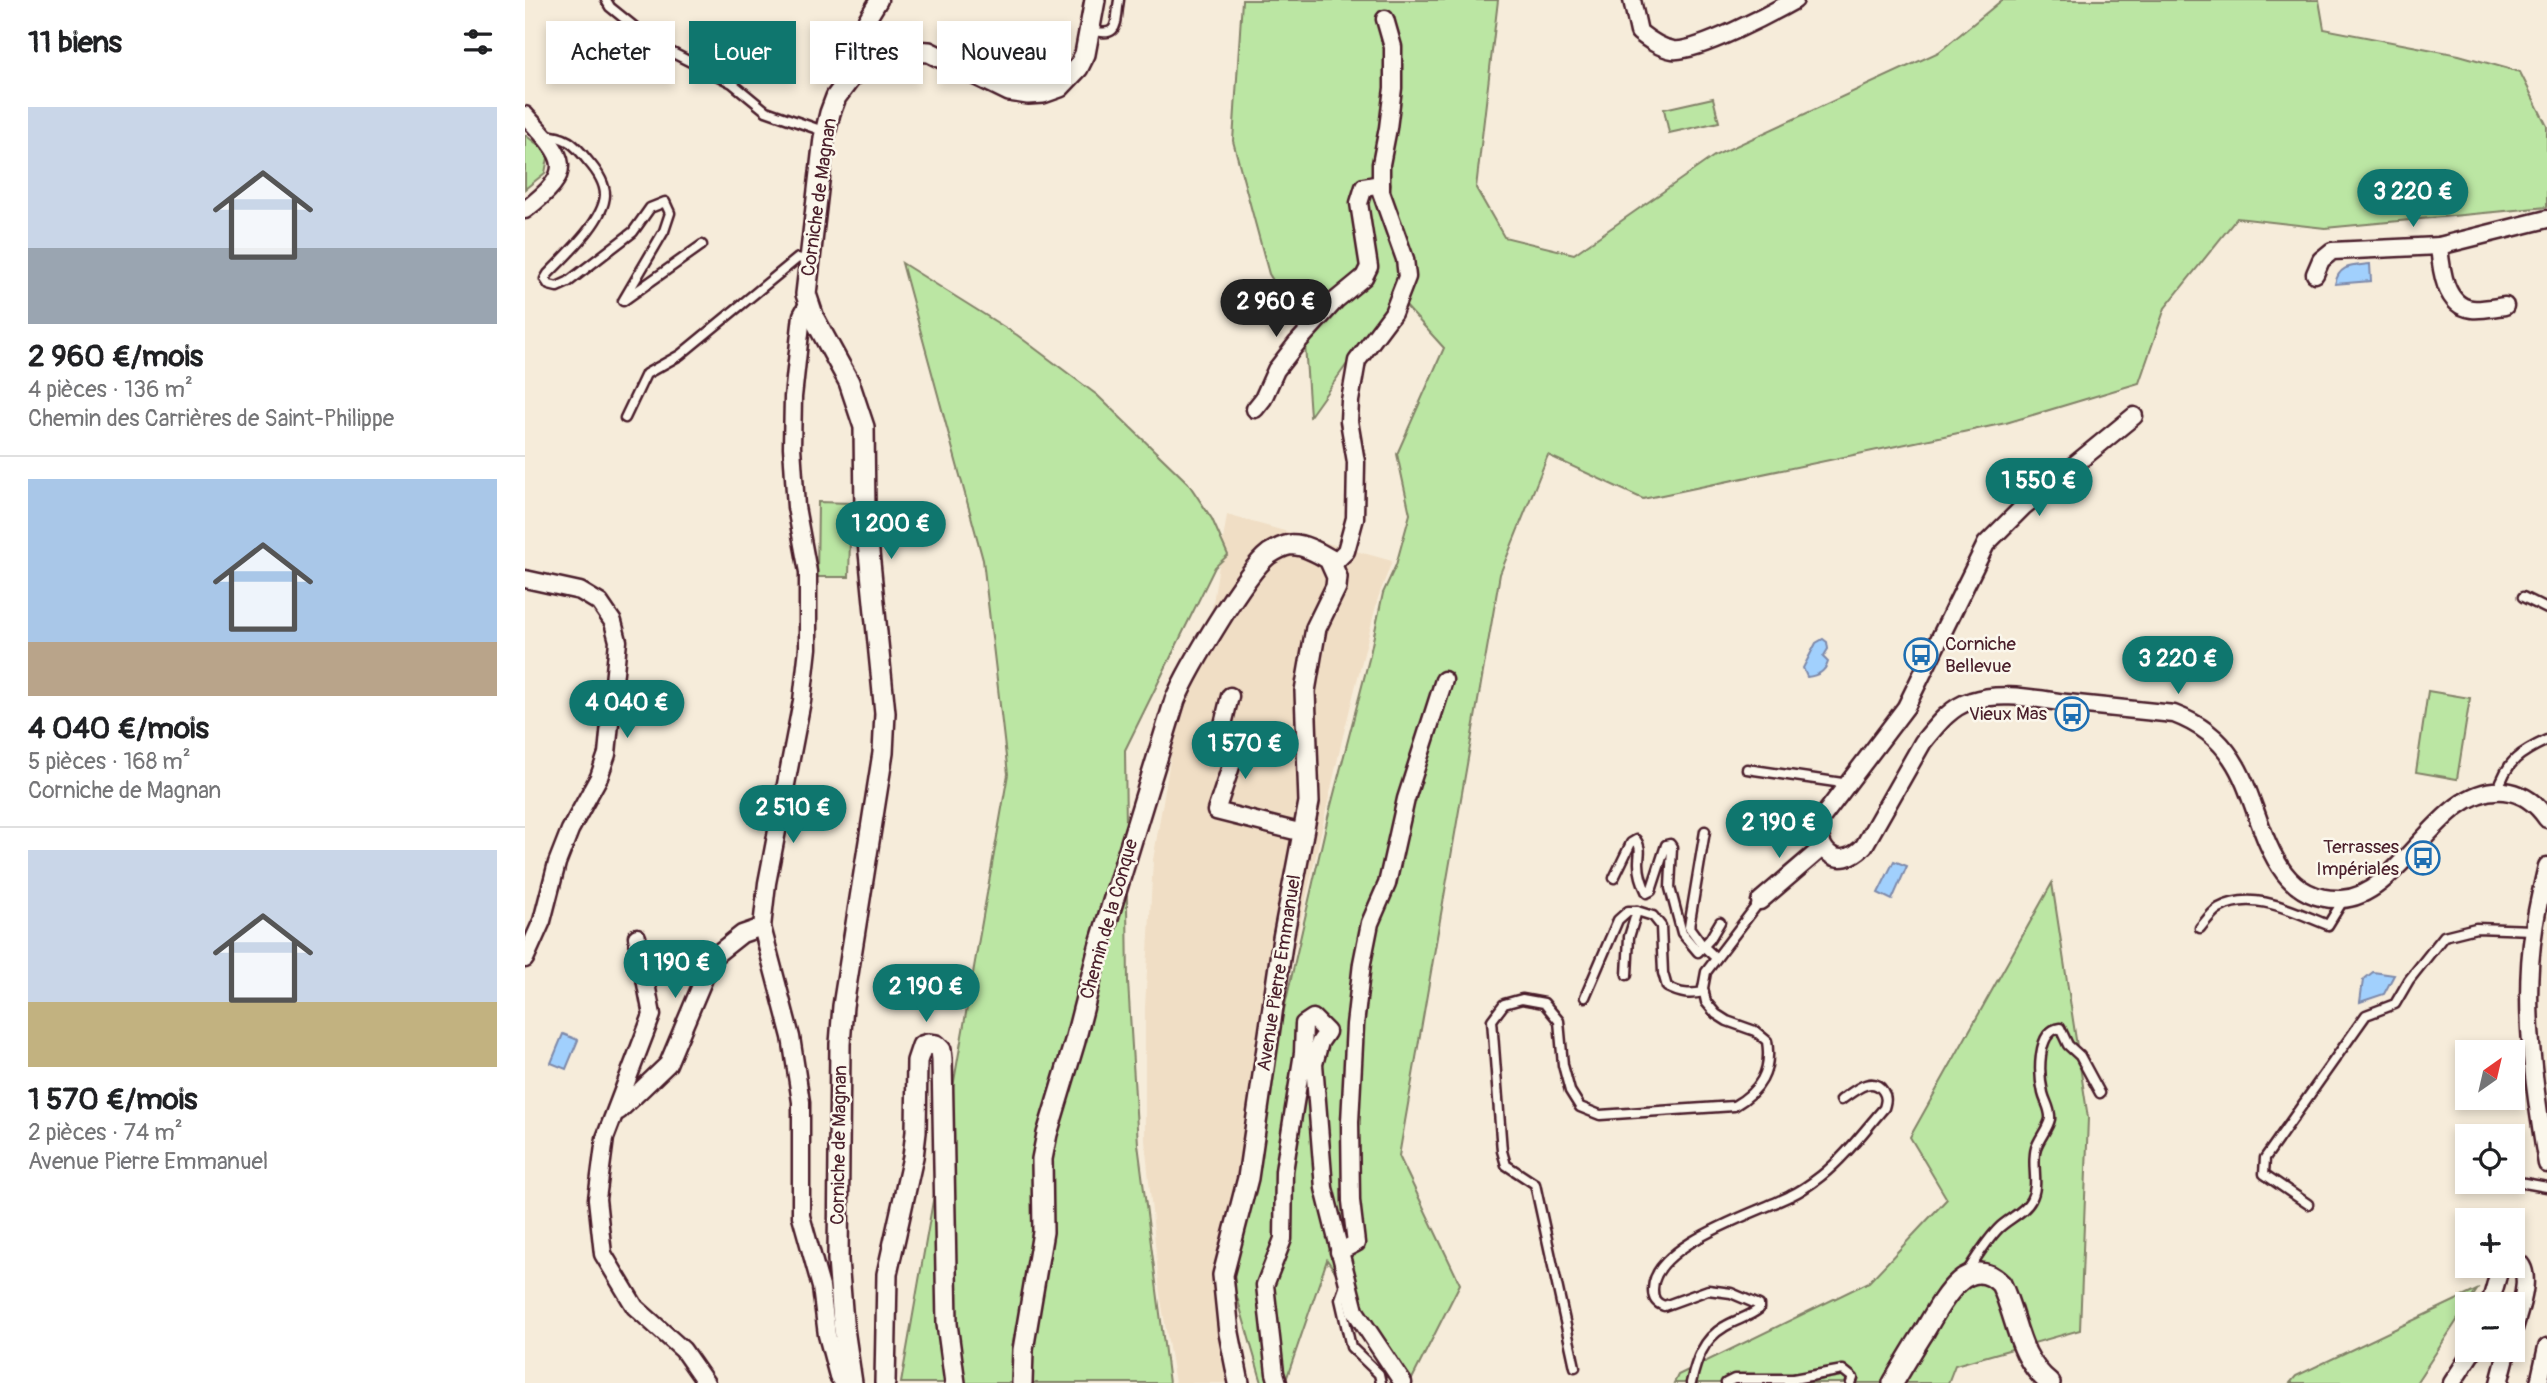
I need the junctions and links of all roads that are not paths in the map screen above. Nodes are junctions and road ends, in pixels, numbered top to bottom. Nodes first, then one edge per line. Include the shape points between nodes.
1 (606, 0) edge
2 (879, 0) edge
3 (1095, 0) edge
4 (1119, 0) edge
5 (1632, 0) edge
6 (1795, 0) edge
7 (1385, 19) dead end
8 (866, 21) edge
9 (1090, 30) junction
10 (923, 52) edge
11 (845, 84) edge
12 (525, 115) edge
13 (825, 132) junction
14 (543, 135) junction
15 (1381, 184) junction
16 (525, 210) edge
17 (2547, 219) edge
18 (702, 245) dead end
19 (2439, 246) junction
20 (809, 261) junction
21 (2315, 274) dead end
22 (808, 304) junction
23 (2505, 306) dead end
24 (1255, 409) dead end
25 (2134, 416) dead end
26 (625, 418) dead end
27 (1333, 564) junction
28 (525, 579) edge
29 (2523, 597) dead end
30 (2547, 609) edge
31 (1444, 680) dead end
32 (1230, 696) dead end
33 (2547, 740) edge
34 (1748, 769) dead end
35 (1849, 784) junction
36 (2498, 791) junction
37 (2547, 819) edge
38 (1705, 831) dead end
39 (1303, 833) junction
40 (1823, 847) junction
41 (2547, 866) edge
42 (1614, 878) dead end
43 (2344, 899) junction
44 (1760, 901) joint
45 (1637, 911) junction
46 (1720, 922) dead end
47 (762, 928) junction
48 (2200, 928) dead end
49 (2533, 930) junction
50 (637, 937) dead end
51 (1703, 946) junction
52 (1716, 958) junction
53 (525, 960) edge
54 (1626, 975) dead end
55 (1704, 992) junction
56 (1585, 997) dead end
57 (2100, 1093) dead end
58 (1841, 1100) dead end
59 (614, 1115) junction
60 (2547, 1164) edge
61 (2525, 1183) edge
62 (2547, 1186) edge
63 (2308, 1204) dead end
64 (1339, 1252) junction
65 (1964, 1278) junction
66 (1347, 1280) junction
67 (2547, 1347) edge
68 (2466, 1362) edge
69 (2505, 1362) edge
70 (1575, 1367) dead end
71 (706, 1383) edge
72 (843, 1383) edge
73 (852, 1383) edge
74 (885, 1383) edge
75 (955, 1383) edge
76 (1022, 1383) edge
77 (1239, 1383) edge
78 (1278, 1383) edge
79 (1381, 1383) edge
80 (1403, 1383) edge
81 (1691, 1383) edge
82 (1726, 1383) edge
83 (1851, 1383) edge
84 (1893, 1383) edge
85 (2050, 1383) edge
86 (2452, 1383) edge
87 (2499, 1383) edge
88 (2539, 1383) edge

1 - 13 lane via 657,45 732,83 766,110
2 - 8 street
3 - 9 street
4 - 9 lane via 1119,18 1112,30 1102,34
5 - 6 street via 1639,33 1658,46 1675,50 1738,29
7 - 15 street via 1393,47 1393,88
9 - 10 street via 1078,68 1060,87 1043,93 1009,91
11 - 13 street, Corniche de Magnan
12 - 14 street
13 - 20 street, Corniche de Magnan
14 - 16 street via 561,162 561,171 549,192
14 - 18 lane via 561,135 578,149 601,178 605,195 598,216 548,274 549,285 568,282 633,232 650,208 665,202 670,213 664,231 623,300
15 - 24 street via 1364,187 1359,203 1369,267 1364,277 1297,343
15 - 27 street via 1407,277 1393,313 1357,362 1349,421 1356,462 1355,518 1346,551
17 - 19 street
19 - 21 street via 2332,251
19 - 23 street via 2446,288 2456,301 2470,309
20 - 22 street, Corniche de Magnan
20 - 26 lane via 798,258 680,355 646,374
22 - 47 street via 802,315 792,447 796,507 808,572 808,648 803,701
22 - 73 street, Corniche de Magnan via 849,382 864,427 865,512 885,713 841,1044 838,1260
25 - 35 street via 2023,507 1986,544 1906,707
27 - 39 street, Avenue Pierre Emmanuel via 1336,587 1316,628 1305,691 1309,802
27 - 76 street, Chemin de la Conque via 1299,545 1269,555 1236,596 1175,700 1047,1134 1042,1159 1043,1232 1023,1350
28 - 53 street via 580,591 600,603 613,622 618,641 607,754 570,830
29 - 30 lane
31 - 64 street via 1361,963 1350,1122 1356,1243
32 - 39 street via 1220,737 1235,754 1216,811
33 - 36 lane via 2523,751 2505,770
34 - 35 lane
35 - 40 street via 1821,819
36 - 37 street via 2526,798
36 - 43 street via 2462,804 2375,886
38 - 51 lane via 1689,927
39 - 77 street, Avenue Pierre Emmanuel via 1248,1178 1223,1275
40 - 43 street via 1849,859 1864,846 1923,742 1951,712 1969,701 2019,697 2174,714 2191,720 2232,758 2287,878 2305,892
40 - 44 street
41 - 49 street
42 - 51 lane via 1636,840 1645,888 1647,893 1651,891 1662,852 1670,844 1670,888 1682,933 1698,952
43 - 48 lane via 2327,925 2249,899 2218,909
44 - 52 lane
45 - 54 lane
45 - 55 lane via 1653,916 1661,926 1667,987 1680,994
45 - 56 lane via 1628,911 1618,920
46 - 51 lane
47 - 59 street via 742,934 713,957 668,1064
47 - 72 street via 791,1037 801,1102 801,1216 821,1287 827,1335
49 - 60 street via 2531,1031
49 - 63 lane via 2476,928 2444,936 2395,1004 2366,1014 2265,1158 2264,1174
50 - 59 street via 652,1015
51 - 52 lane
52 - 55 lane via 1706,972
55 - 70 lane via 1716,1014 1767,1041 1764,1077 1752,1096 1734,1106 1600,1115 1580,1107 1570,1091 1559,1021 1543,1003 1521,999 1504,1004 1492,1020 1502,1151 1506,1165 1535,1184
57 - 65 lane via 2060,1028 2053,1028 2040,1059 2043,1095 2050,1112 2036,1147 2031,1202 1999,1228
58 - 81 lane via 1873,1083 1886,1102 1822,1175 1793,1195 1685,1245 1658,1274 1653,1295 1664,1307 1708,1290 1731,1293 1759,1305 1754,1313 1721,1328 1707,1342
59 - 71 street via 605,1138 597,1199 603,1254 635,1307 683,1350
61 - 62 lane
64 - 66 street
64 - 78 street via 1324,1188 1314,1064 1319,1042 1327,1032 1313,1018 1304,1024 1284,1171 1283,1238 1265,1285
65 - 84 street via 1947,1293
65 - 85 street via 1984,1273 2001,1284 2022,1346 2035,1371
66 - 79 lane via 1340,1299 1352,1347 1379,1374
66 - 80 street via 1355,1311
67 - 88 street
68 - 86 street
69 - 87 street
74 - 75 street via 887,1274 913,1157 916,1061 922,1046 928,1044 941,1050 942,1059 947,1324
82 - 83 lane via 1843,1370 1853,1378

